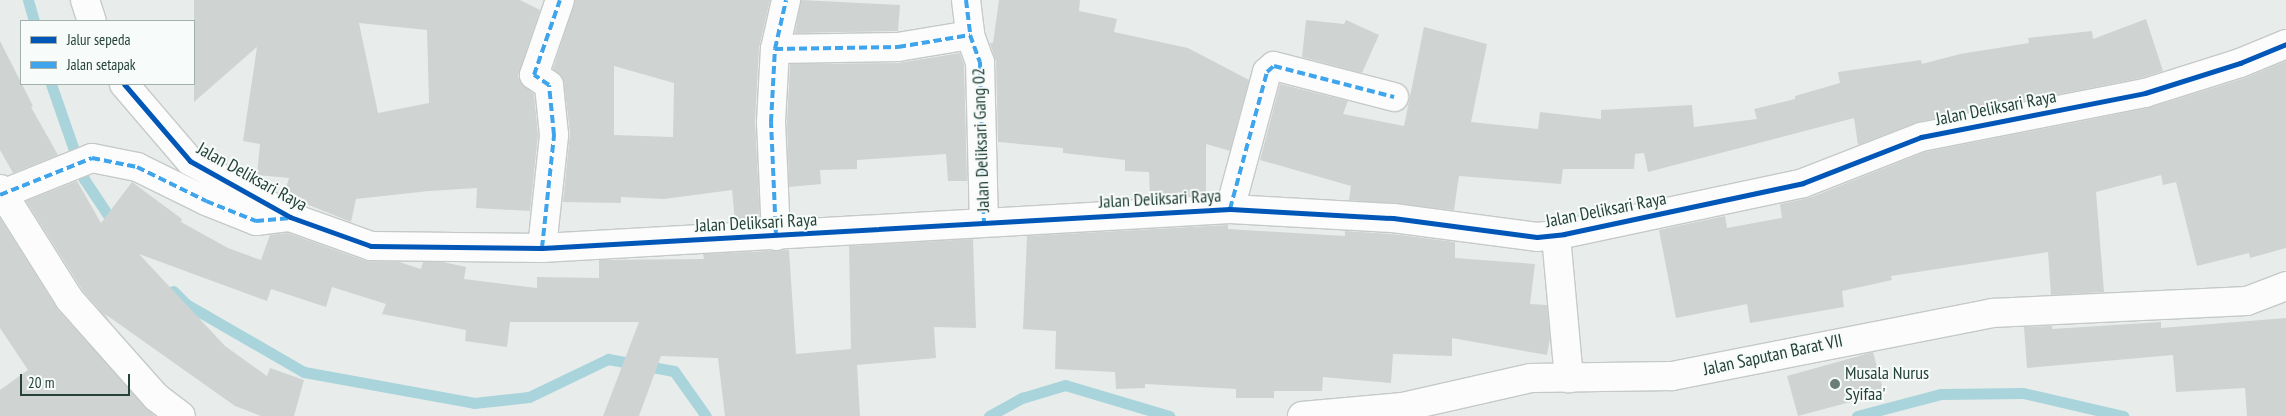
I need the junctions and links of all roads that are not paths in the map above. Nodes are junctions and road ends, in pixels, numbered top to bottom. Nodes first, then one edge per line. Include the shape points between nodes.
1 (85, 0) edge
2 (560, 0) edge
3 (786, 0) edge
4 (966, 0) edge
5 (92, 20) edge
6 (970, 35) junction
7 (2286, 44) edge
8 (775, 49) junction
9 (125, 85) edge
10 (1394, 97) dead end
11 (1, 193) edge
12 (1230, 209) junction
13 (290, 217) junction
14 (984, 221) junction
15 (776, 236) junction
16 (1556, 236) junction
17 (542, 248) junction
18 (2286, 286) edge
19 (2286, 299) edge
20 (2246, 301) junction
21 (1569, 378) junction
22 (181, 416) edge
23 (1302, 416) edge

1 - 5 street
2 - 17 street via 534,75 549,85 554,135
3 - 8 street
4 - 6 street, Jalan Deliksari Gang 02
6 - 8 street via 898,47
6 - 14 street, Jalan Deliksari Gang 02 via 980,62
7 - 16 street, Jalan Deliksari Raya via 2240,63 2145,93 1922,137 1803,183
8 - 15 street via 772,122
9 - 13 street, Jalan Deliksari Raya via 190,161
10 - 12 street via 1274,66 1267,72
11 - 13 street via 92,158 136,167 256,221
11 - 22 street via 70,300 156,397
12 - 14 street, Jalan Deliksari Raya
12 - 16 street, Jalan Deliksari Raya via 1393,218 1537,237
13 - 17 street, Jalan Deliksari Raya via 371,246
14 - 15 street, Jalan Deliksari Raya
15 - 17 street, Jalan Deliksari Raya
16 - 21 street
18 - 20 street, Jalan Saputan Barat VII
19 - 20 street, Jalan Saputan Barat VII
20 - 21 street, Jalan Saputan Barat VII via 1992,313 1672,376
21 - 23 street, Jalan Saputan Barat VII via 1531,378 1403,407

